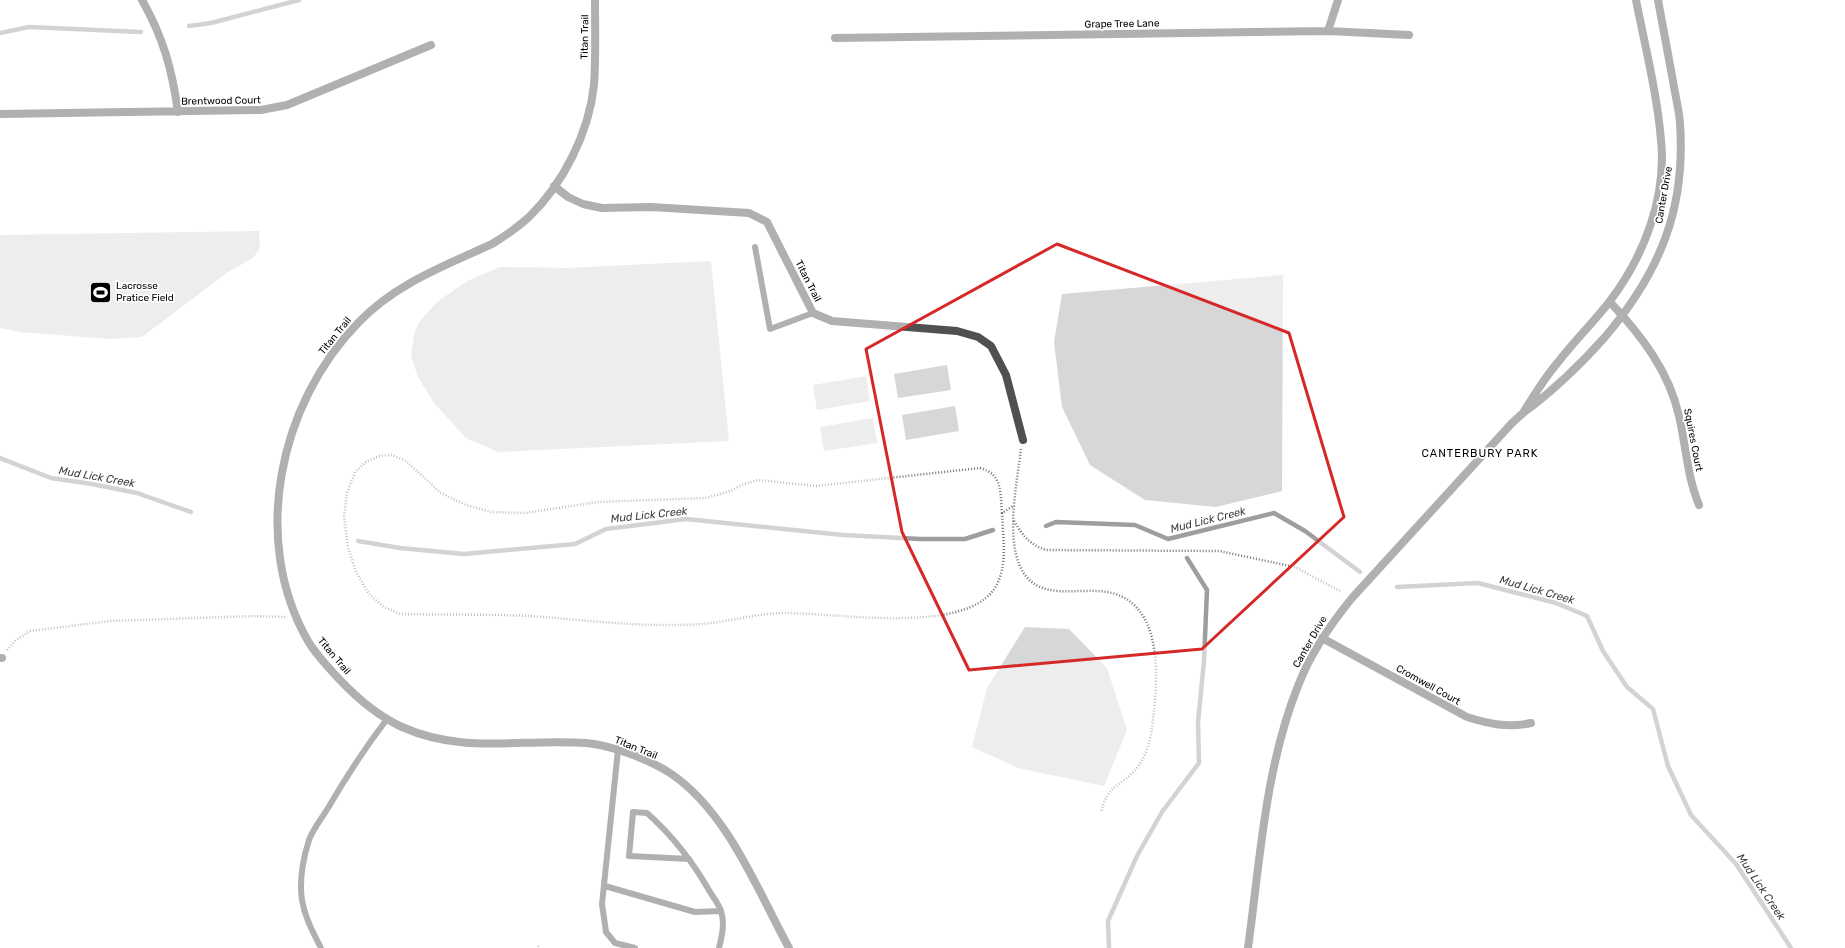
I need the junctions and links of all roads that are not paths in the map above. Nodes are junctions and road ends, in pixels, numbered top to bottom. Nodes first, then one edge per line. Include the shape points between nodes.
1 (142, 0) edge
2 (595, 0) edge
3 (1338, 0) edge
4 (1636, 0) edge
5 (1658, 0) edge
6 (1328, 31) junction
7 (1409, 35) dead end
8 (835, 38) dead end
9 (430, 44) dead end
10 (178, 112) junction
11 (0, 114) edge
12 (554, 186) junction
13 (755, 247) dead end
14 (1610, 302) junction
15 (813, 313) junction
16 (1623, 316) junction
17 (1523, 413) junction
18 (1022, 440) road end
19 (1699, 505) dead end
20 (1322, 638) junction
21 (387, 720) junction
22 (1531, 723) dead end
23 (618, 750) junction
24 (689, 859) junction
25 (605, 886) junction
26 (721, 911) junction
27 (322, 948) edge
28 (635, 948) edge
29 (719, 948) edge
30 (789, 948) edge
31 (1248, 948) edge

1 - 10 street via 164,45 173,78
2 - 12 street, Titan Trail via 594,85 589,110 582,135
3 - 6 street
4 - 14 street, Canter Drive via 1659,126 1661,168 1657,200 1648,231 1635,263
5 - 16 street, Canter Drive via 1680,121 1679,178 1670,228 1659,256 1645,284
6 - 7 street, Grape Tree Lane
6 - 8 street, Grape Tree Lane
9 - 10 street, Brentwood Court via 287,105 262,110
10 - 11 street, Brentwood Court
12 - 15 street, Titan Trail via 583,204 602,208 651,206 749,213 767,222
12 - 21 street, Titan Trail via 528,217 503,237 398,288 376,306 355,325 332,355 298,414 282,474 278,509 280,560 286,589 309,642 329,668 351,691
13 - 15 lane via 770,329
14 - 16 street, Squires Court
14 - 17 street, Canter Drive via 1560,360
15 - 18 street, Titan Trail via 832,321 957,331 978,337 991,346 1006,375
16 - 17 street, Canter Drive via 1560,384
16 - 19 street, Squires Court via 1643,340 1669,385 1679,414 1692,486
17 - 20 street, Canter Drive via 1352,598
20 - 22 street, Cromwell Court via 1467,717 1504,726
20 - 31 street, Canter Drive via 1298,685 1286,717 1268,803
21 - 23 street, Titan Trail via 427,736 455,742 479,745 588,743
21 - 27 lane via 365,747 344,780 310,838 304,858 301,878 302,899 306,919
23 - 25 lane
23 - 30 street, Titan Trail via 668,772 708,806 743,862
24 - 24 lane via 667,831 647,813 633,812 629,856
24 - 26 lane
25 - 26 lane via 695,912
25 - 28 lane via 602,904 606,932 615,943
26 - 29 lane via 723,931

